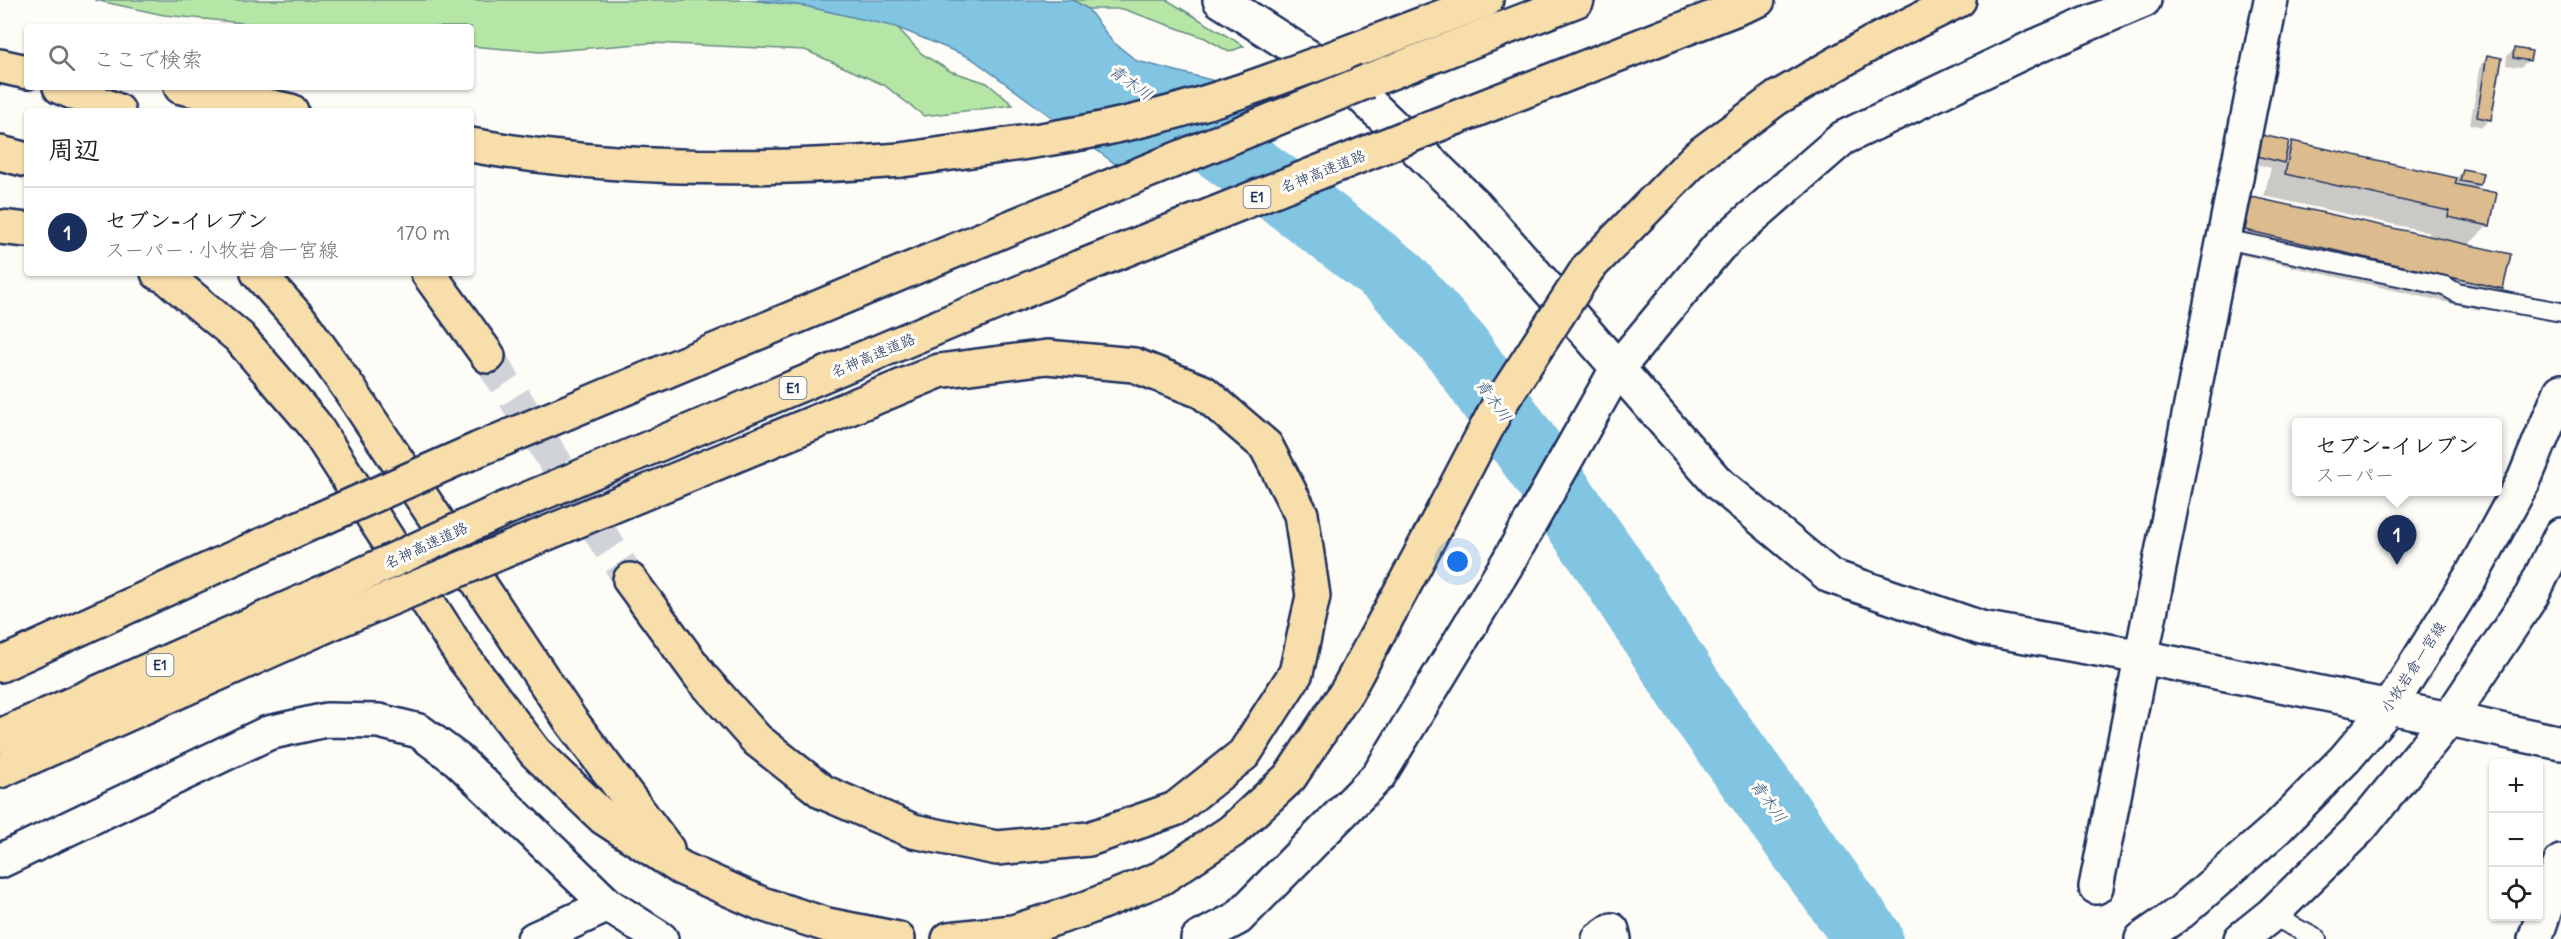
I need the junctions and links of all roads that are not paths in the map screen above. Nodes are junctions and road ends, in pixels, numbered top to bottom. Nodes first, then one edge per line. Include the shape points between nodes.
1 (1220, 0) edge
2 (1486, 0) edge
3 (1577, 0) edge
4 (1758, 0) edge
5 (1959, 0) edge
6 (2144, 0) edge
7 (2271, 0) edge
8 (0, 66) edge
9 (24, 71) edge
10 (67, 90) edge
11 (195, 90) edge
12 (111, 108) edge
13 (277, 108) edge
14 (474, 146) edge
15 (0, 153) edge
16 (24, 159) edge
17 (0, 227) edge
18 (24, 230) edge
19 (2224, 239) junction
20 (165, 276) edge
21 (261, 276) edge
22 (430, 276) edge
23 (2561, 312) edge
24 (488, 356) tunnel mouth
25 (1617, 369) junction
26 (2561, 391) edge
27 (2561, 535) edge
28 (630, 580) tunnel mouth
29 (327, 608) junction
30 (2142, 657) junction
31 (0, 664) edge
32 (2390, 706) junction
33 (2449, 719) junction
34 (0, 736) edge
35 (2561, 744) edge
36 (0, 771) edge
37 (0, 861) edge
38 (2561, 862) edge
39 (681, 868) junction
40 (2096, 887) dead end
41 (608, 905) junction
42 (2271, 915) junction
43 (534, 939) edge
44 (661, 939) edge
45 (898, 939) edge
46 (949, 939) edge
47 (1198, 939) edge
48 (1599, 939) edge
49 (1614, 939) edge
50 (2142, 939) edge
51 (2241, 939) edge
52 (2317, 939) edge
53 (2535, 939) edge

1 - 25 street via 1346,81 1476,206
2 - 14 highway, bridge via 1244,91 1153,118 901,160 806,167 690,166 528,155
3 - 31 highway, bridge via 1045,213 479,449
4 - 29 highway, 名神高速道路 / E1, bridge via 1081,267 504,509
5 - 46 highway, bridge via 1872,43 1777,98 1698,156 1588,268 1496,410 1347,691 1290,777 1233,831 1161,878 1087,908 1013,932
6 - 25 street via 2036,46 1843,138 1719,246
7 - 19 street
8 - 9 highway
10 - 12 highway
11 - 13 highway
15 - 16 highway
17 - 18 highway
19 - 23 lane via 2445,286 2457,293
19 - 30 street
20 - 39 highway via 239,337 313,423 463,657 535,752 604,818
21 - 39 highway via 301,321 348,387 570,721
22 - 24 highway
25 - 30 street via 1717,482 1830,576 1981,628
25 - 47 street via 1507,564 1379,775 1238,918
26 - 32 street, 小牧岩倉一宮線 via 2524,480 2473,573
27 - 33 street via 2532,595
28 - 29 highway, bridge via 701,677 757,740 823,792 913,831 997,848 1089,839 1175,809 1244,754 1296,673 1313,596 1301,514 1266,446 1203,392 1134,365 1047,357 939,371 523,543
29 - 34 highway, 名神高速道路 / E1
29 - 36 highway
30 - 32 street
30 - 40 street
32 - 33 street
32 - 50 street, 小牧岩倉一宮線 via 2345,759 2277,828 2181,912
33 - 35 street
33 - 42 street via 2359,829
37 - 41 street via 268,733 326,720 380,721 419,732 458,760
38 - 53 street
39 - 45 highway via 762,904 827,925
41 - 43 street
41 - 44 street
42 - 51 street
42 - 52 lane
48 - 49 street via 1612,930

